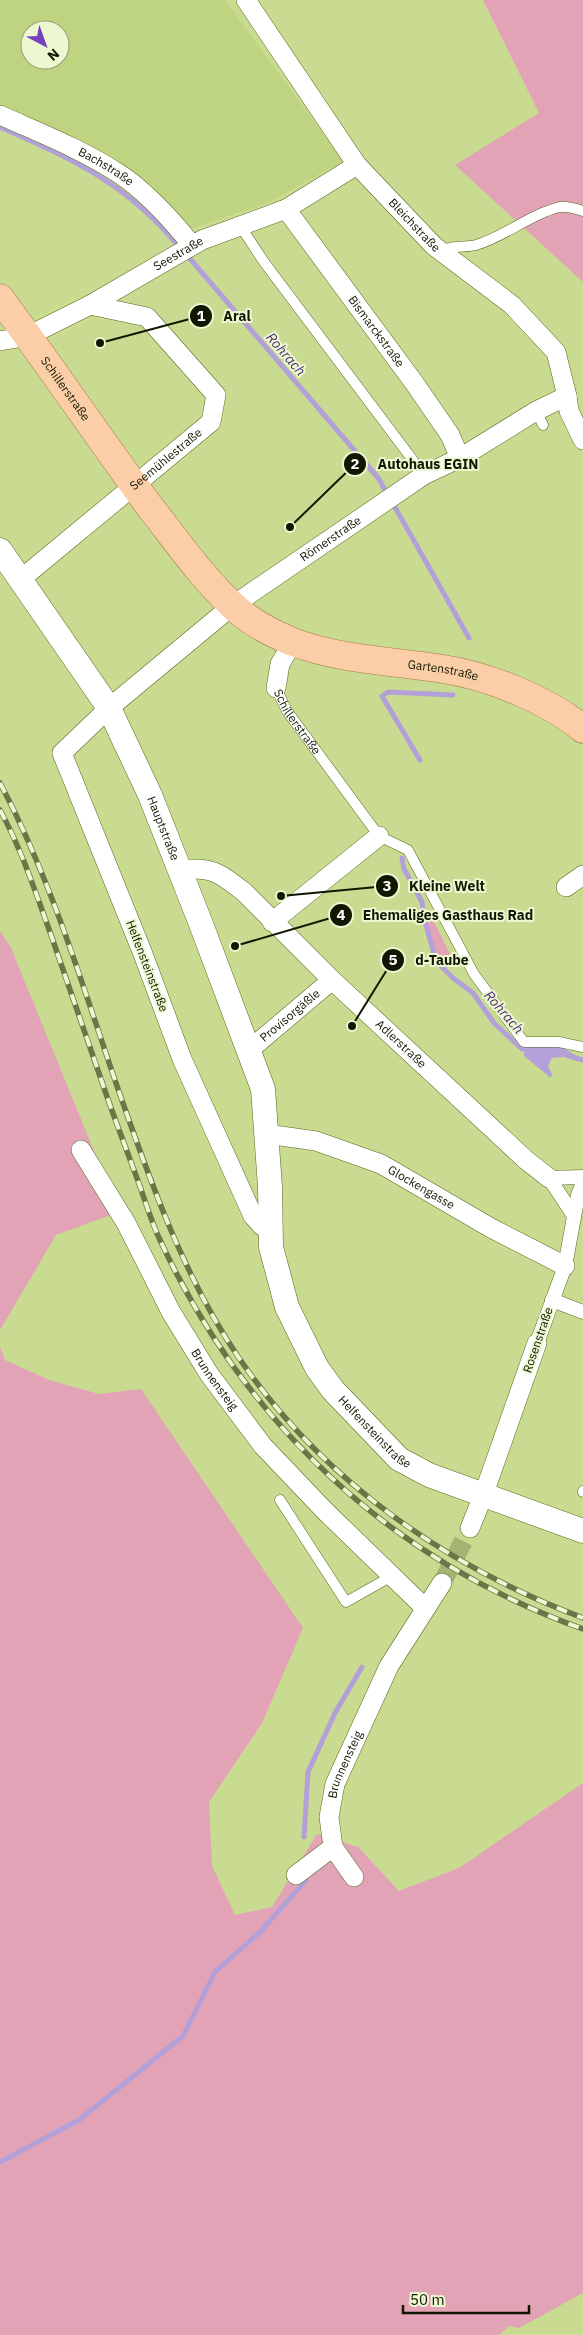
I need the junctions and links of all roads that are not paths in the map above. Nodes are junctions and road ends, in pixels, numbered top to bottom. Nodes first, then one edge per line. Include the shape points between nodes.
1 (246, 0) edge
2 (0, 115) edge
3 (357, 165) junction
4 (286, 209) junction
5 (583, 211) edge
6 (241, 227) junction
7 (190, 247) junction
8 (442, 252) junction
9 (0, 298) edge
10 (90, 306) junction
11 (28, 336) junction
12 (0, 341) edge
13 (567, 396) junction
14 (583, 440) edge
15 (460, 458) junction
16 (424, 475) junction
17 (134, 485) junction
18 (0, 550) edge
19 (21, 579) junction
20 (232, 606) junction
21 (293, 642) junction
22 (276, 688) joint
23 (109, 708) junction
24 (583, 730) edge
25 (379, 836) junction
26 (180, 870) junction
27 (583, 875) edge
28 (566, 887) dead end
29 (272, 922) junction
30 (332, 980) junction
31 (583, 1047) edge
32 (248, 1051) junction
33 (267, 1134) junction
34 (81, 1150) dead end
35 (583, 1177) edge
36 (550, 1178) junction
37 (583, 1183) edge
38 (574, 1216) junction
39 (271, 1229) junction
40 (565, 1266) junction
41 (552, 1300) junction
42 (583, 1312) edge
43 (537, 1344) joint
44 (483, 1496) junction
45 (280, 1500) dead end
46 (470, 1528) tunnel mouth
47 (583, 1531) edge
48 (392, 1576) junction
49 (442, 1583) tunnel mouth
50 (425, 1608) junction
51 (333, 1847) junction
52 (296, 1874) dead end
53 (354, 1878) dead end

1 - 3 street, Bleichstraße
2 - 7 street, Bachstraße via 88,155 119,174 150,200
3 - 4 street, Seestraße
3 - 8 street, Bleichstraße
4 - 6 street, Seestraße
4 - 15 street, Bismarckstraße via 425,399 450,435
5 - 8 lane via 564,206 544,212 495,238 474,245 446,248
6 - 7 street, Seestraße via 211,236
6 - 16 lane
7 - 10 street, Seestraße
8 - 13 street, Bleichstraße via 512,305 556,352
9 - 11 main road, Schillerstraße
10 - 11 street, Seestraße
10 - 17 street, Seemühlestraße via 147,317 216,395 211,422
11 - 12 street, Seestraße
11 - 17 main road, Schillerstraße
13 - 14 street, Bleichstraße via 569,412
13 - 15 street, Römerstraße via 540,418
15 - 16 street, Römerstraße
16 - 20 street, Römerstraße
17 - 19 street, Seemühlestraße
17 - 20 main road, Schillerstraße via 204,577
18 - 19 street, Hauptstraße
19 - 23 street, Hauptstraße
20 - 21 main road, Schillerstraße via 260,626
20 - 23 street, Römerstraße
21 - 22 street, Schillerstraße via 280,664
21 - 24 main road, Gartenstraße via 378,662 446,669 492,682 523,694
22 - 25 lane, Schillerstraße via 287,711
23 - 26 street, Hauptstraße via 150,795
23 - 39 street, Helfensteinstraße via 62,752 182,1059 253,1216 262,1226
25 - 29 street
25 - 31 lane, Schillerstraße via 408,850 474,974 524,1042 559,1042
26 - 29 street, Adlerstraße via 199,868 220,873 244,892
26 - 32 street, Hauptstraße
27 - 28 street
29 - 30 street, Adlerstraße
30 - 32 street, Provisorgäßle
30 - 36 street, Adlerstraße via 512,1147
32 - 33 street, Hauptstraße via 263,1089
33 - 39 street, Helfensteinstraße
33 - 40 street, Glockengasse via 316,1141 381,1164 490,1228
34 - 48 street, Brunnensteig via 126,1223 171,1312 209,1374 263,1446
35 - 36 street
36 - 38 street
37 - 38 street, Rosenstraße
38 - 40 street, Rosenstraße
39 - 44 street, Helfensteinstraße via 271,1247 287,1307 316,1368 333,1390 399,1459 429,1475
40 - 41 street, Rosenstraße
41 - 42 street
41 - 43 street, Rosenstraße
43 - 44 street, Rosenstraße
44 - 46 street
44 - 47 street, Helfensteinstraße
45 - 48 lane via 346,1602
48 - 50 street, Brunnensteig
49 - 50 street, Brunnensteig
50 - 51 street, Brunnensteig via 390,1666 335,1784 329,1817
51 - 52 street
51 - 53 street, Brunnensteig

